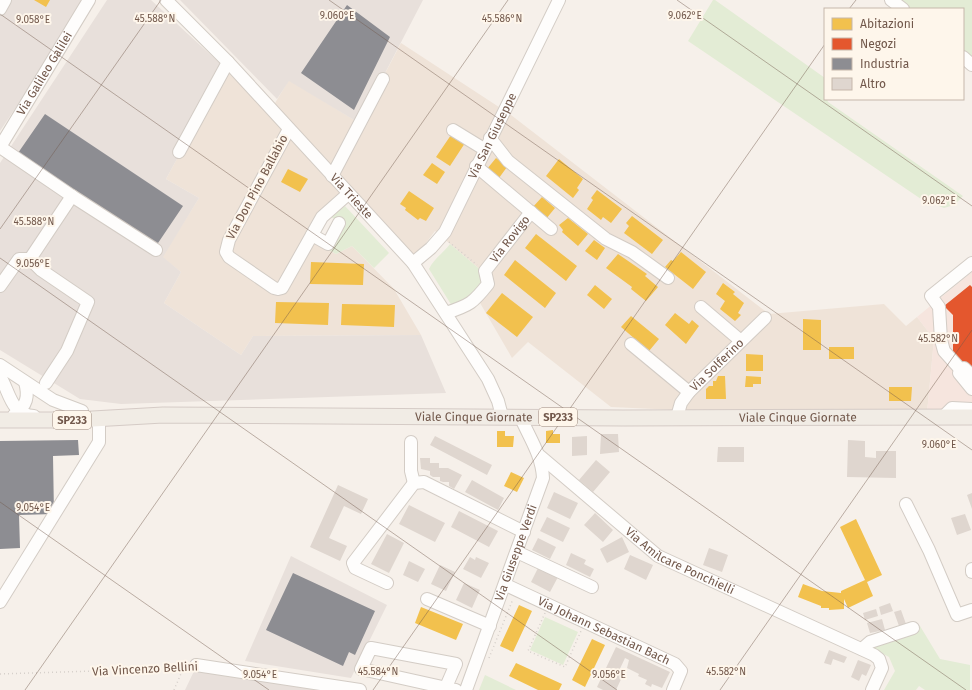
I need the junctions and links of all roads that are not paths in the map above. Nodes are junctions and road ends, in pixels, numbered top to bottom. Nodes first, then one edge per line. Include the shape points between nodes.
1 (5, 0) edge
2 (89, 0) edge
3 (166, 0) edge
4 (559, 0) edge
5 (891, 0) edge
6 (902, 8) edge
7 (0, 9) edge
8 (964, 58) edge
9 (228, 62) junction
10 (972, 65) edge
11 (382, 79) dead end
12 (289, 129) junction
13 (453, 130) dead end
14 (490, 138) junction
15 (0, 147) edge
16 (484, 149) junction
17 (179, 152) dead end
18 (476, 166) junction
19 (332, 176) junction
20 (348, 194) junction
21 (72, 196) junction
22 (531, 212) junction
23 (339, 224) dead end
24 (551, 229) dead end
25 (312, 235) junction
26 (156, 250) dead end
27 (30, 259) junction
28 (414, 263) junction
29 (972, 263) edge
30 (668, 278) dead end
31 (0, 286) edge
32 (701, 307) dead end
33 (446, 313) junction
34 (765, 318) dead end
35 (741, 341) junction
36 (631, 344) dead end
37 (0, 365) edge
38 (967, 373) edge
39 (0, 376) edge
40 (25, 382) junction
41 (46, 384) dead end
42 (972, 389) edge
43 (689, 392) junction
44 (972, 409) edge
45 (0, 411) edge
46 (19, 411) junction
47 (143, 415) junction
48 (0, 416) edge
49 (78, 416) junction
50 (502, 416) junction
51 (520, 416) junction
52 (677, 417) junction
53 (943, 417) junction
54 (972, 417) edge
55 (99, 419) junction
56 (0, 420) edge
57 (411, 442) dead end
58 (540, 456) junction
59 (414, 483) junction
60 (906, 504) dead end
61 (524, 532) junction
62 (517, 552) junction
63 (387, 583) dead end
64 (506, 585) junction
65 (592, 587) dead end
66 (428, 599) dead end
67 (0, 602) edge
68 (972, 610) edge
69 (490, 626) junction
70 (913, 628) dead end
71 (862, 649) junction
72 (196, 666) road end
73 (451, 689) edge
74 (360, 690) edge
75 (466, 690) edge
76 (673, 690) edge
77 (872, 690) edge

1 - 7 street
2 - 15 street, Via Galileo Galilei
3 - 9 street, Via Trieste
4 - 14 street, Via San Giuseppe
5 - 6 street
8 - 10 street
9 - 12 street, Via Trieste
9 - 17 street
11 - 19 street
12 - 19 street, Via Trieste
12 - 25 street, Via Don Pino Ballabio via 229,240 226,252 229,257 278,289 286,284
13 - 16 street
14 - 16 street, Via San Giuseppe
14 - 30 street via 505,158 534,183 606,239 632,252
15 - 21 street
16 - 18 street, Via San Giuseppe
18 - 22 street
18 - 28 street, Via San Giuseppe via 442,236
19 - 20 street, Via Trieste
20 - 25 street, Via Don Pino Ballabio via 327,211
20 - 28 street, Via Trieste
21 - 26 street
21 - 27 street
22 - 24 street
22 - 33 street, Via Rovigo via 485,271 488,284 469,305
23 - 25 street via 328,244
27 - 31 street via 19,259
27 - 41 street via 41,270 88,302 67,351
28 - 33 street, Via Trieste
29 - 38 street via 931,296 939,307 944,351
32 - 35 street
33 - 50 street, Via Trieste via 488,379
34 - 35 street, Via Solferino
35 - 43 street, Via Solferino
36 - 43 street
37 - 40 street
38 - 42 street via 959,373
39 - 46 street
40 - 46 street via 27,399
40 - 49 street
43 - 52 street, Via Solferino via 681,403
44 - 53 street via 952,408
45 - 46 main road, Viale Cinque Giornate / SP233
46 - 48 street via 15,415
46 - 49 main road, Viale Cinque Giornate / SP233
47 - 49 main road, Viale Cinque Giornate / SP233 via 119,411
47 - 50 main road, Viale Cinque Giornate / SP233
47 - 55 main road, Viale Cinque Giornate / SP233
49 - 55 main road, Viale Cinque Giornate / SP233
49 - 56 main road, Viale Cinque Giornate / SP233
50 - 51 main road, Viale Cinque Giornate / SP233
51 - 52 main road, Viale Cinque Giornate / SP233
51 - 58 street, Via Giuseppe Verdi
52 - 53 main road, Viale Cinque Giornate / SP233
53 - 54 main road, Viale Cinque Giornate / SP233
55 - 67 street via 99,442
57 - 59 street via 411,471
58 - 61 street, Via Giuseppe Verdi via 543,478
58 - 71 street, Via Amilcare Ponchielli via 658,556
59 - 61 street via 424,482
59 - 63 street via 353,563 355,568
60 - 68 street via 958,615
61 - 62 street, Via Giuseppe Verdi
62 - 64 street, Via Giuseppe Verdi
62 - 65 street
64 - 69 street, Via Giuseppe Verdi
64 - 76 street, Via Johann Sebastian Bach via 679,667 681,672
66 - 69 street
69 - 75 street, Via Giuseppe Verdi
70 - 71 street via 870,642
71 - 77 street, Via Amilcare Ponchielli via 879,659 882,666
72 - 74 street, Via Vincenzo Bellini
73 - 73 street via 456,664 371,648 361,669

